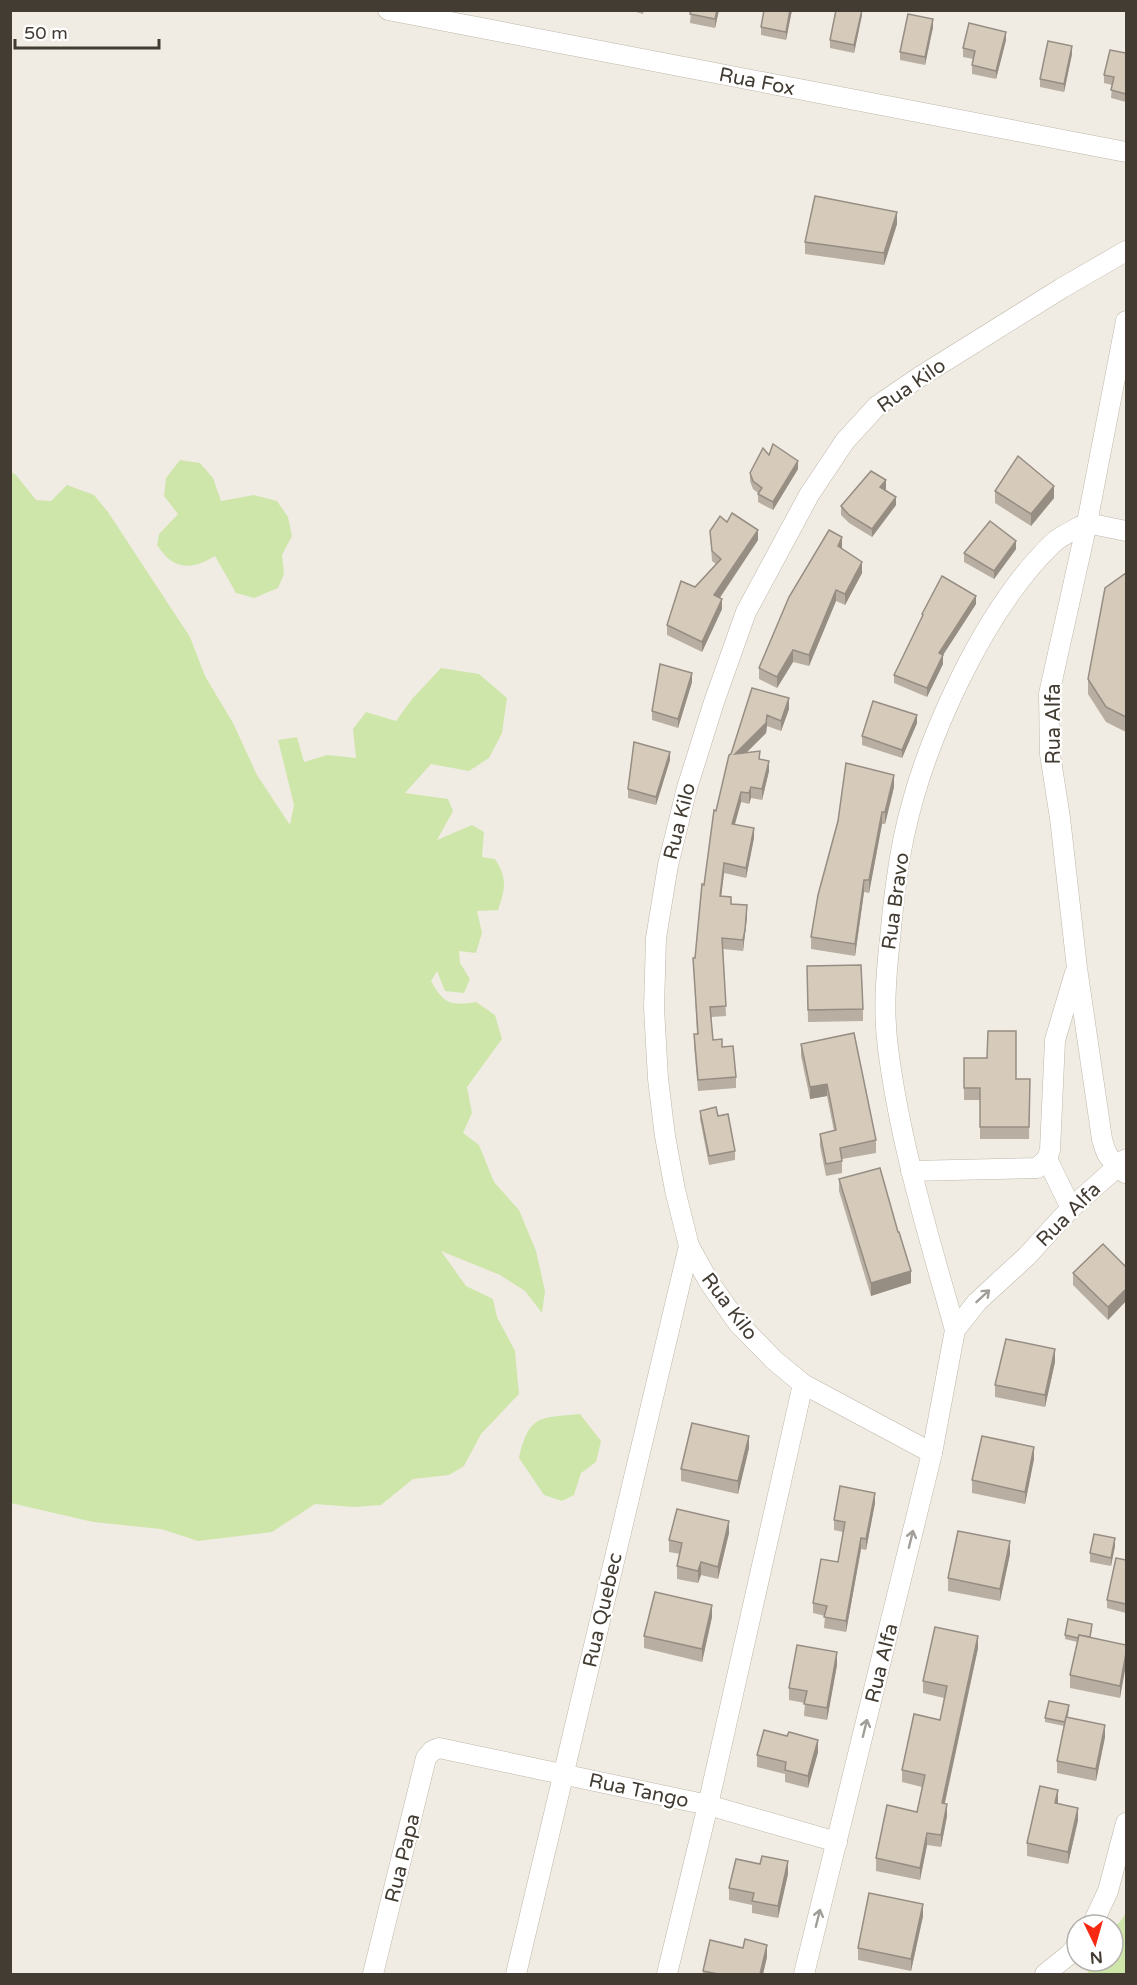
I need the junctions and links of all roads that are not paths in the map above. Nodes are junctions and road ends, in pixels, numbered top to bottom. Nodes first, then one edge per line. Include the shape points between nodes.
1 (388, 10) edge
2 (1126, 152) edge
3 (1126, 251) edge
4 (1126, 321) edge
5 (1087, 523) junction
6 (1126, 531) edge
7 (1077, 968) junction
8 (1047, 1159) junction
9 (1124, 1166) edge
10 (911, 1171) junction
11 (1071, 1208) junction
12 (689, 1246) junction
13 (955, 1330) junction
14 (803, 1384) junction
15 (932, 1453) junction
16 (439, 1748) joint
17 (563, 1774) junction
18 (708, 1806) junction
19 (1126, 1823) edge
20 (837, 1842) junction
21 (1098, 1913) edge
22 (1065, 1958) edge
23 (373, 1974) edge
24 (516, 1974) edge
25 (667, 1974) edge
26 (804, 1974) edge
27 (1045, 1974) edge

1 - 2 street, Rua Fox
3 - 12 street, Rua Kilo via 989,332 877,406 845,441 809,495 746,612 687,788 668,865 656,938 657,1079
4 - 5 street, Rua Alfa
5 - 6 street
5 - 7 street, Rua Alfa via 1049,694 1050,754
5 - 10 street, Rua Bravo via 1053,543 1018,584 982,638 949,704 921,775 904,835 886,978 887,1047
7 - 8 street via 1055,1040
7 - 9 street, Rua Alfa via 1102,1139 1111,1160
8 - 10 street via 1037,1168
8 - 11 street
9 - 11 street, Rua Alfa
10 - 13 street, Rua Bravo
13 -> 11 street, Rua Alfa via 977,1302
12 - 14 street, Rua Kilo via 738,1323
12 - 17 street, Rua Quebec
13 - 15 street, Rua Alfa
14 - 15 street, Rua Kilo
14 - 18 street
20 -> 15 street, Rua Alfa
16 - 17 street, Rua Tango
16 - 23 street, Rua Papa via 426,1758
17 - 18 street, Rua Tango
17 - 24 street, Rua Quebec
18 - 20 street, Rua Tango
18 - 25 street
19 - 21 street via 1108,1891
26 -> 20 street, Rua Alfa
22 - 27 street

